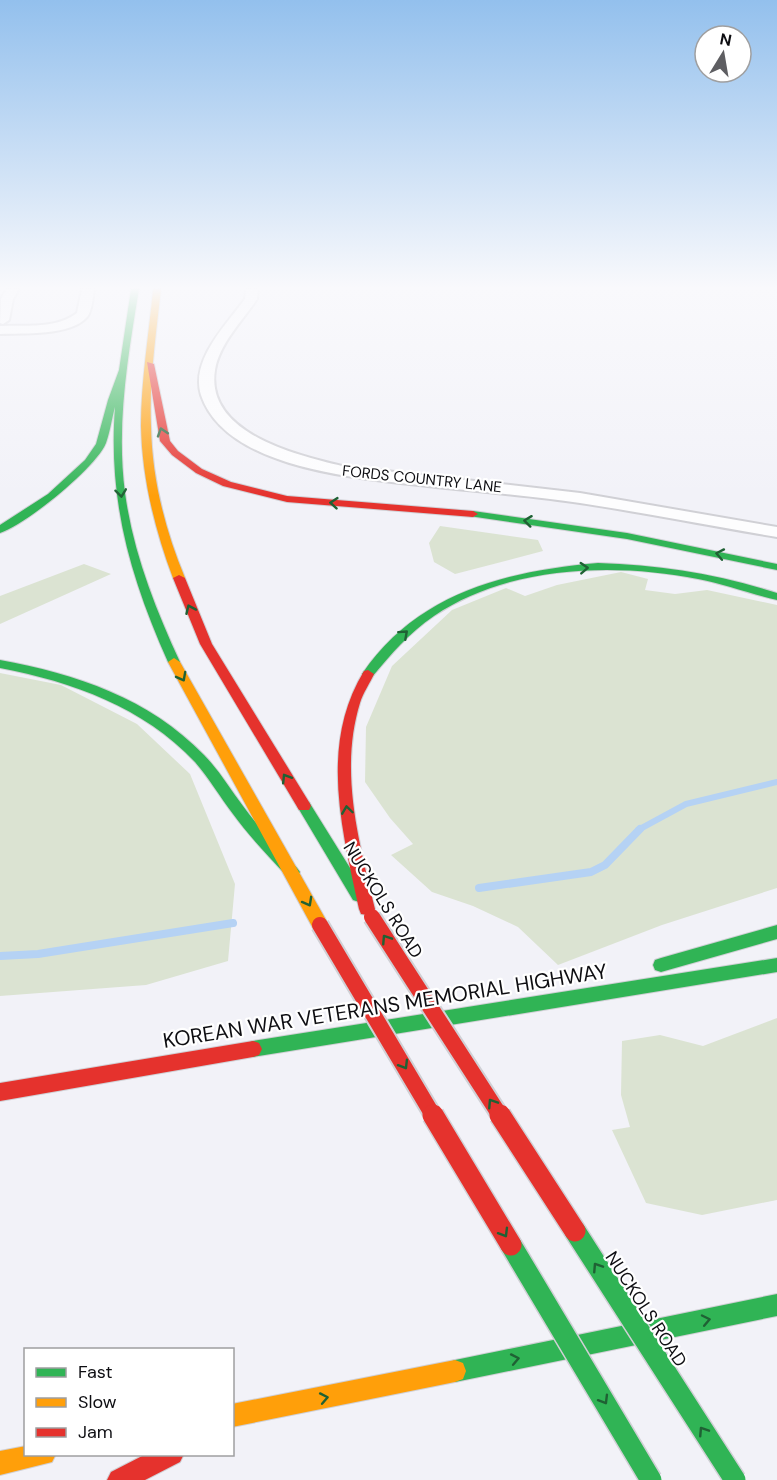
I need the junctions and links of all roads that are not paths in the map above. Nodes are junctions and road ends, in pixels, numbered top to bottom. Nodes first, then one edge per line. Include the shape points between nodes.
1 (126, 358) edge
2 (151, 358) edge
3 (214, 358) edge
4 (125, 364) junction
5 (150, 364) junction
6 (0, 530) edge
7 (777, 532) edge
8 (777, 567) edge
9 (777, 597) edge
10 (0, 664) edge
11 (292, 873) junction
12 (369, 913) junction
13 (777, 932) edge
14 (777, 965) edge
15 (504, 1008) junction
16 (108, 1072) junction
17 (0, 1079) edge
18 (0, 1092) edge
19 (777, 1305) edge
20 (267, 1409) junction
21 (234, 1416) edge
22 (234, 1424) edge
23 (38, 1456) edge
24 (170, 1456) edge
25 (0, 1463) edge
26 (119, 1480) edge
27 (651, 1480) edge
28 (735, 1480) edge

1 - 4 main road
2 - 5 main road, NUCKOLS ROAD
3 - 7 street, FORDS COUNTRY LANE via 206,386 219,415 241,434 304,462 342,471 570,497
4 - 6 main road via 101,444 88,462 52,496
4 -> 11 main road via 118,422 120,491 143,588 162,639
8 -> 5 main road via 536,522 294,500 244,490 189,464 164,440 159,430
12 -> 5 main road, NUCKOLS ROAD via 225,678 175,575 158,521 151,479 146,425
12 -> 9 main road via 347,817 345,749 361,687 372,667 410,628 445,605 490,586 523,576 581,568 663,570 715,578
10 - 11 main road via 92,687 166,728 216,777 236,808
11 -> 27 main road, bridge
28 -> 12 main road, NUCKOLS ROAD, bridge
13 - 15 main road
14 - 15 main road, KOREAN WAR VETERANS MEMORIAL HIGHWAY
15 - 16 main road, KOREAN WAR VETERANS MEMORIAL HIGHWAY
16 - 17 main road
16 - 18 main road, KOREAN WAR VETERANS MEMORIAL HIGHWAY
20 -> 19 main road
20 - 21 main road
20 - 22 main road
23 - 25 main road
24 - 26 main road

